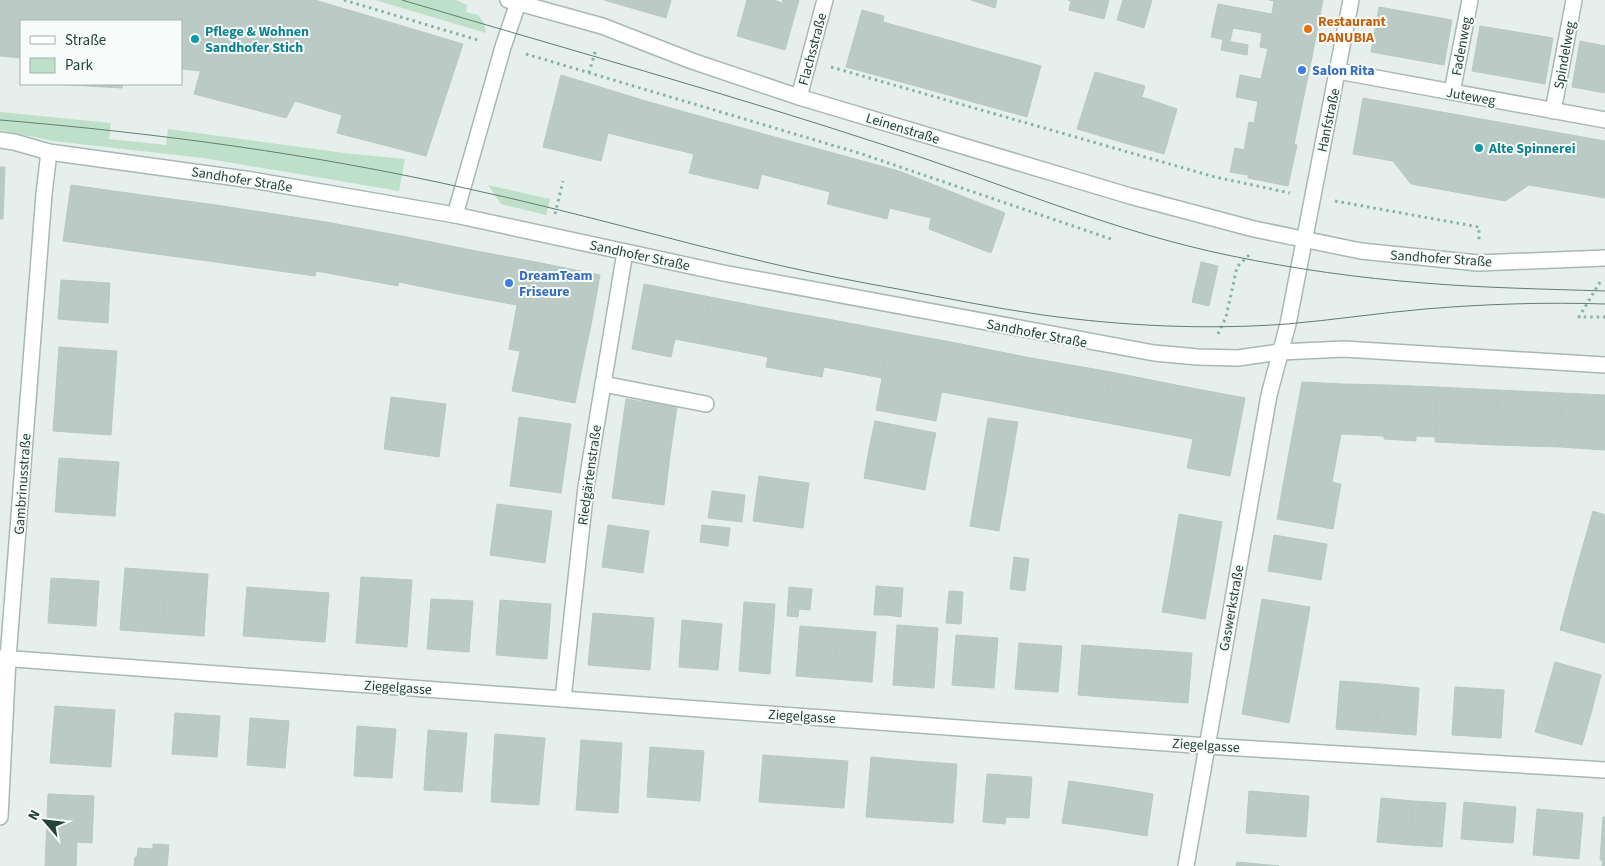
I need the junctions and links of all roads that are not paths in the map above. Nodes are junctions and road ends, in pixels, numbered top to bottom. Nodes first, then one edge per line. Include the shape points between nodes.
1 (825, 0) edge
2 (1351, 0) edge
3 (1470, 0) edge
4 (1574, 0) edge
5 (513, 1) edge
6 (1338, 71) junction
7 (1452, 92) junction
8 (799, 97) junction
9 (1553, 111) junction
10 (1605, 120) edge
11 (0, 140) edge
12 (50, 152) junction
13 (455, 216) junction
14 (1304, 240) junction
15 (625, 252) junction
16 (1605, 258) edge
17 (1280, 352) junction
18 (1605, 365) edge
19 (603, 384) junction
20 (706, 404) dead end
21 (4, 658) edge
22 (564, 699) junction
23 (1207, 746) junction
24 (1605, 770) edge
25 (0, 817) edge
26 (1186, 866) edge

1 - 8 street, Flachsstraße
2 - 6 street, Hanfstraße
3 - 7 street, Fadenweg
4 - 9 street, Spindelweg
5 - 8 street, Leinenstraße via 602,26
5 - 13 street
6 - 7 street, Juteweg
6 - 14 street, Hanfstraße
7 - 9 street, Juteweg
8 - 14 street, Leinenstraße via 1130,196
9 - 10 street, Juteweg
11 - 12 street, Sandhofer Straße
12 - 13 street, Sandhofer Straße via 252,180
12 - 21 street, Gambrinusstraße
13 - 15 street, Sandhofer Straße
14 - 16 street, Sandhofer Straße via 1361,251 1478,263
14 - 17 street
15 - 17 street, Sandhofer Straße via 1154,353 1238,358
15 - 19 street, Riedgärtenstraße
17 - 18 street, Sandhofer Straße via 1344,349
17 - 23 street, Gaswerkstraße via 1269,395
19 - 20 street
19 - 22 street, Riedgärtenstraße via 586,487
21 - 22 street, Ziegelgasse
21 - 25 street, Gambrinusstraße
22 - 23 street, Ziegelgasse
23 - 24 street, Ziegelgasse
23 - 26 street, Gaswerkstraße

